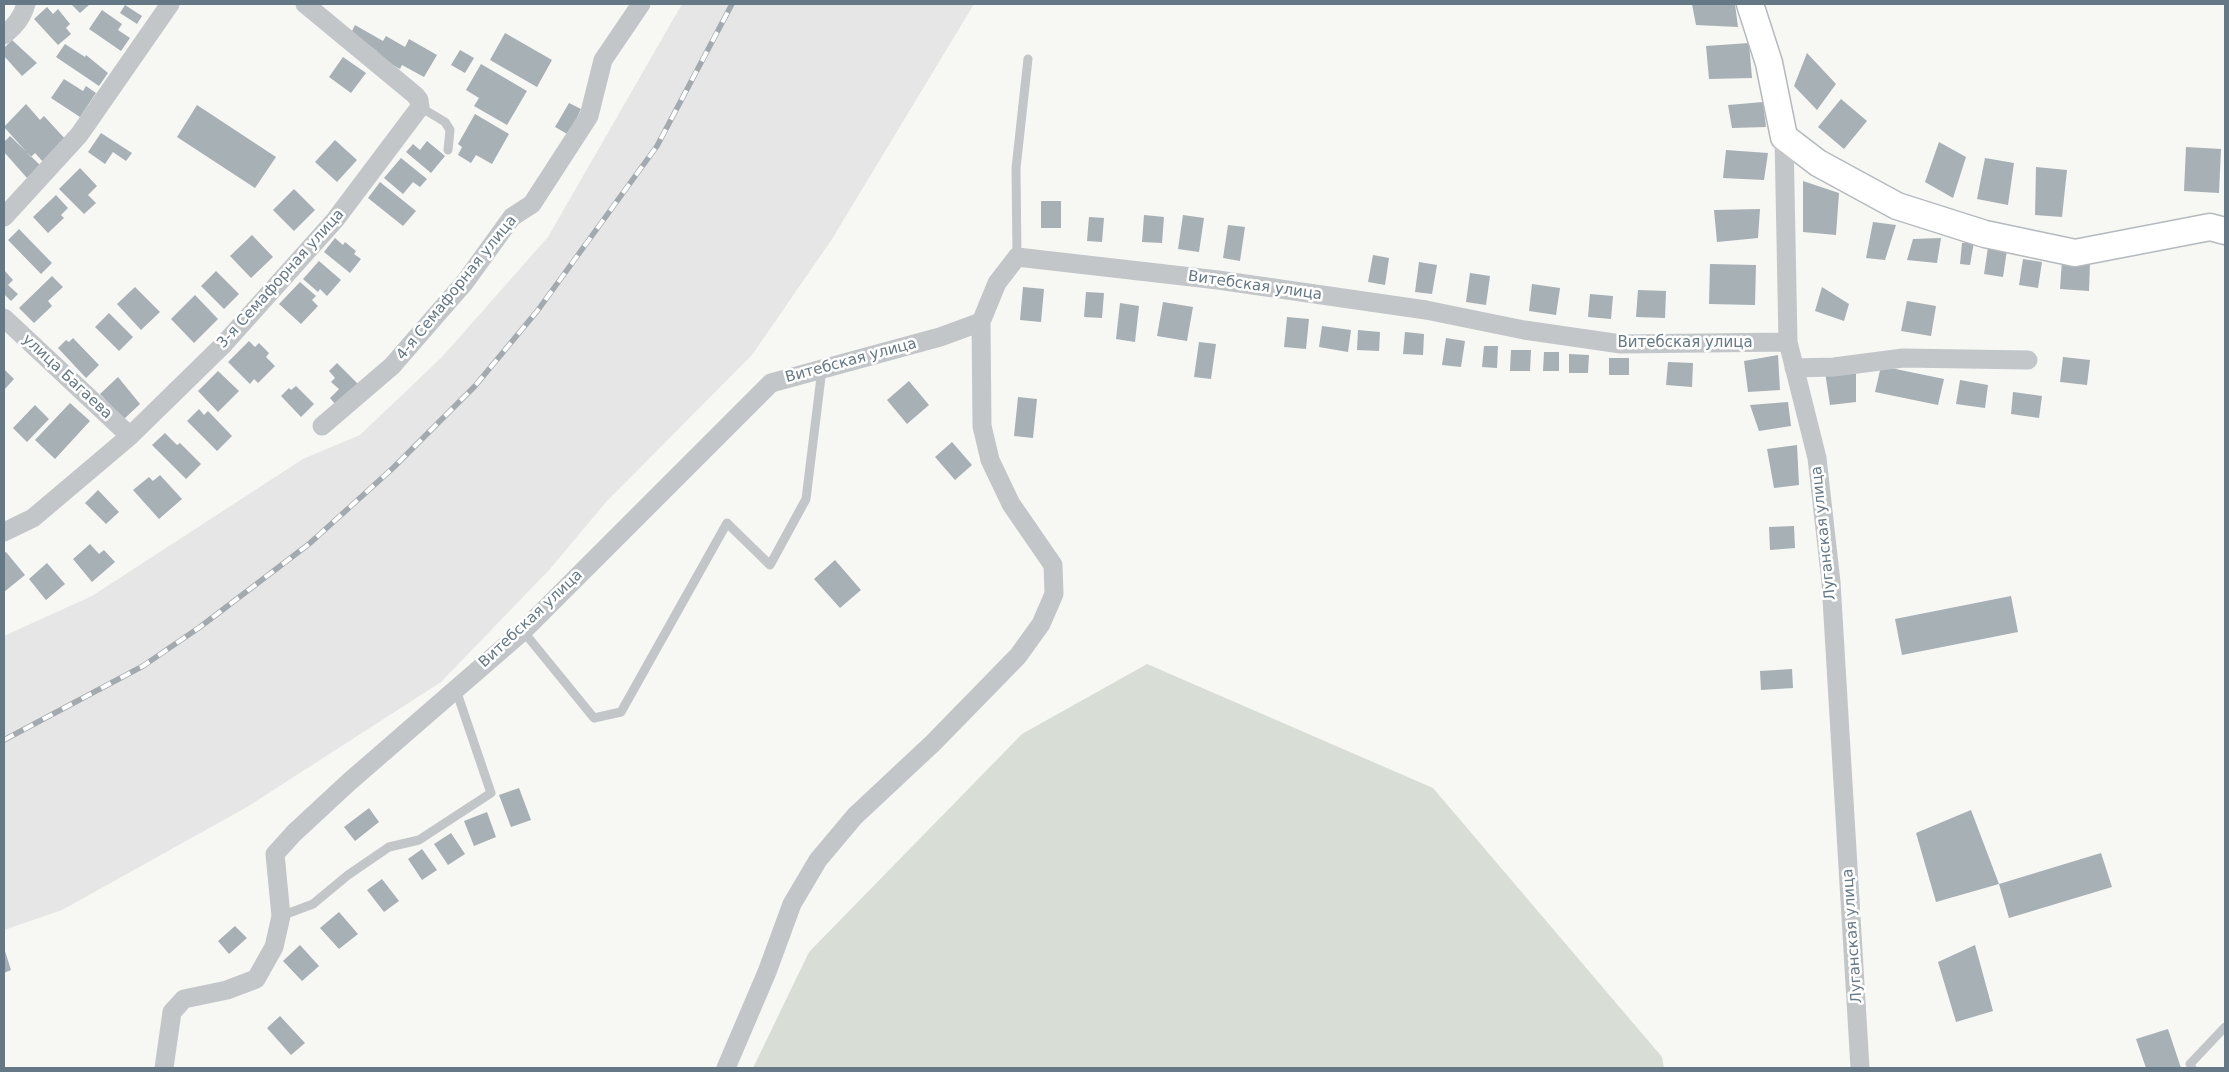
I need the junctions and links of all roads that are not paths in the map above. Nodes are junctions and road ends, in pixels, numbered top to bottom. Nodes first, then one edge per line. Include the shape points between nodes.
1 (26, 4) edge
2 (170, 4) edge
3 (305, 4) edge
4 (641, 4) edge
5 (1750, 4) edge
6 (4, 35) edge
7 (1028, 59) dead end
8 (420, 107) junction
9 (1784, 137) junction
10 (448, 150) dead end
11 (4, 217) edge
12 (2225, 231) edge
13 (1017, 257) junction
14 (4, 318) edge
15 (981, 322) junction
16 (1788, 342) junction
17 (2028, 360) dead end
18 (822, 367) junction
19 (1794, 368) junction
20 (322, 426) dead end
21 (130, 436) junction
22 (4, 532) edge
23 (523, 630) junction
24 (455, 689) junction
25 (281, 916) junction
26 (2225, 1028) edge
27 (164, 1068) edge
28 (726, 1068) edge
29 (1860, 1068) edge
30 (2192, 1068) edge

1 - 6 street via 15,26
2 - 11 street via 79,135
3 - 8 street via 415,95
4 - 20 street, 4-я Семафорная улица via 603,60 589,116 532,204 512,217 465,282 392,366
5 - 9 street, Луганская улица via 1769,63
7 - 13 lane via 1016,168
8 - 10 lane via 445,122 450,130
8 - 21 street, 3-я Семафорная улица via 336,220 223,345
9 - 12 street via 1818,163 1897,206 1994,236 2075,253 2210,227
9 - 16 street, Луганская улица
13 - 15 street via 997,283
13 - 16 street, Витебская улица via 1218,280 1426,310 1524,330 1621,344
14 - 21 street, улица Багаева
15 - 18 street, Витебская улица via 940,337
15 - 28 street via 982,426 990,460 1011,504 1053,565 1054,594 1041,624 1018,656 933,743 855,816 818,860 792,904
16 - 19 street, Луганская улица
17 - 19 street via 1903,358 1834,367
18 - 23 street, Витебская улица via 770,382
18 - 23 lane via 806,499 770,565 727,523 621,712 594,718
19 - 29 street, Луганская улица via 1817,458 1831,582
21 - 22 street, 3-я Семафорная улица via 33,518
23 - 24 street, Витебская улица
24 - 25 street, Витебская улица via 322,807 275,854
24 - 25 lane via 491,793 419,840 389,847 313,904
25 - 27 street, Витебская улица via 274,947 256,979 227,990 184,999 172,1012
26 - 30 lane via 2190,1064

